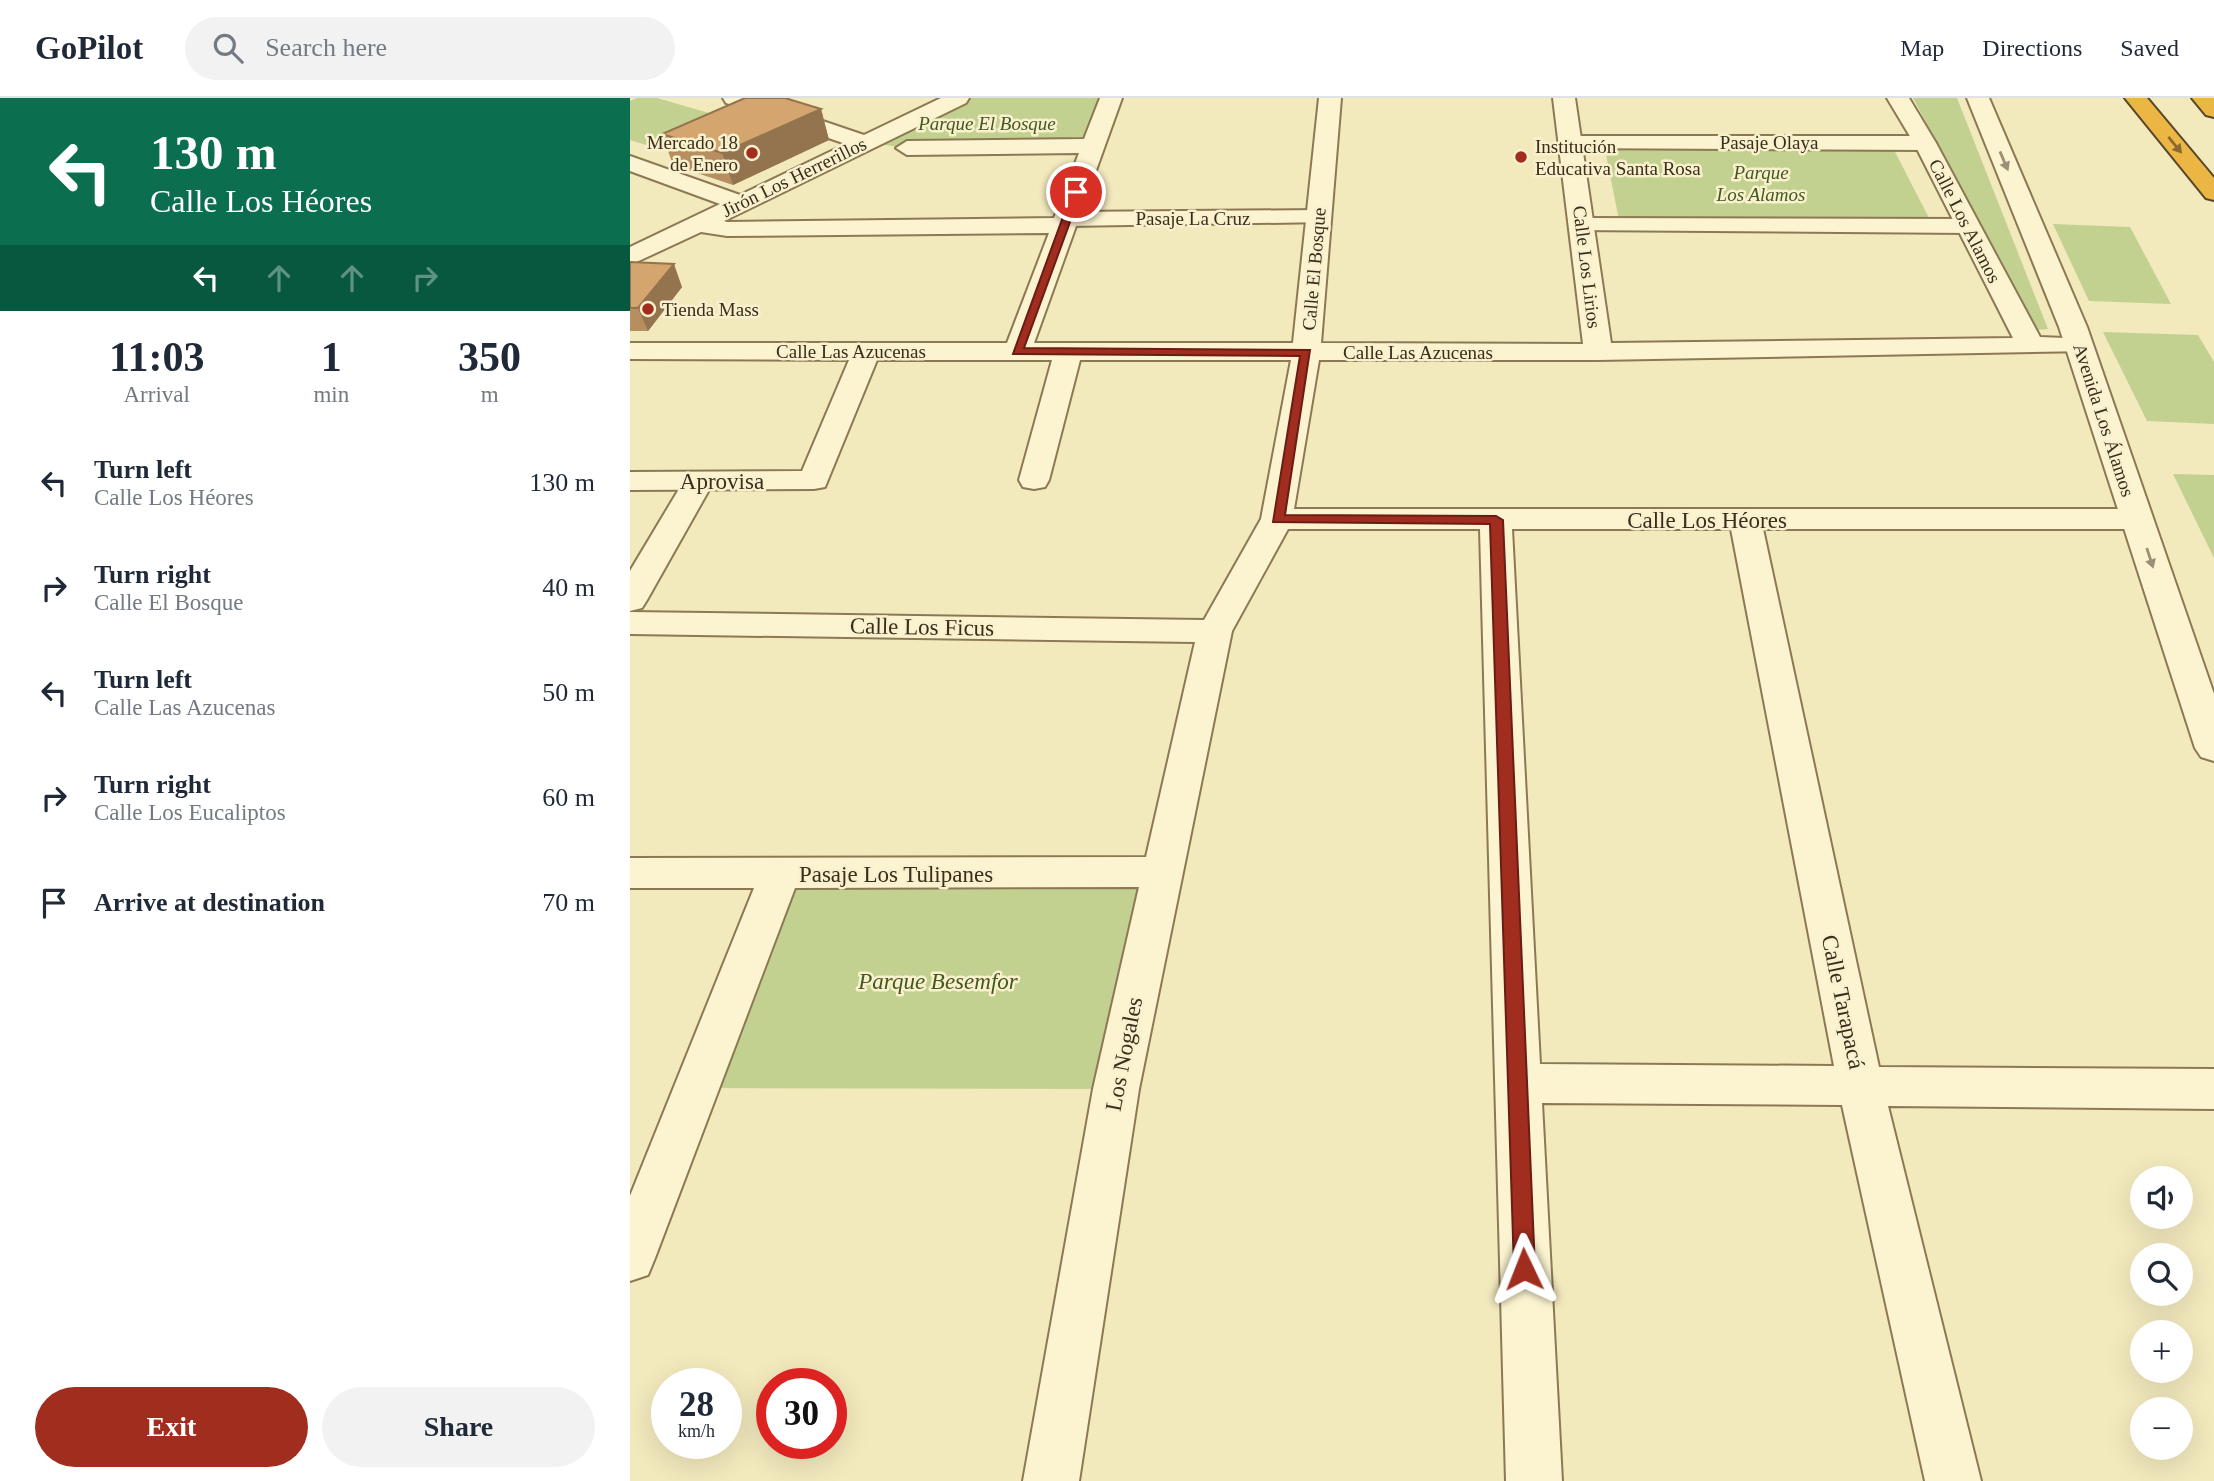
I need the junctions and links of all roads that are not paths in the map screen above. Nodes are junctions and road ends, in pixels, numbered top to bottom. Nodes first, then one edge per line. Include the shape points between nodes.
1 (958, 98) edge
2 (1111, 98) edge
3 (1330, 98) edge
4 (1564, 98) edge
5 (1898, 98) edge
6 (1978, 98) edge
7 (2136, 98) edge
8 (2203, 98) edge
9 (742, 99) edge
10 (2214, 110) edge
11 (863, 142) junction
12 (1571, 143) junction
13 (1925, 143) junction
14 (1093, 146) junction
15 (907, 148) dead end
16 (630, 163) edge
17 (2214, 193) edge
18 (740, 203) junction
19 (1319, 217) junction
20 (1065, 222) junction
21 (698, 224) junction
22 (1581, 225) junction
23 (1968, 226) junction
24 (630, 257) edge
25 (2030, 345) junction
26 (2079, 345) junction
27 (630, 351) edge
28 (866, 351) junction
29 (1017, 352) junction
30 (1068, 352) junction
31 (1306, 352) junction
32 (1598, 352) junction
33 (1034, 480) dead end
34 (630, 481) edge
35 (699, 481) junction
36 (1278, 519) junction
37 (2137, 519) junction
38 (1496, 520) junction
39 (1745, 521) junction
40 (630, 600) edge
41 (630, 623) edge
42 (1215, 631) junction
43 (2214, 748) edge
44 (1162, 872) junction
45 (630, 873) edge
46 (780, 875) junction
47 (1516, 1083) junction
48 (1860, 1084) junction
49 (2214, 1090) edge
50 (630, 1258) edge
51 (1051, 1481) edge
52 (1534, 1481) edge
53 (1953, 1481) edge

1 - 11 street, Jirón Los Herrerillos
2 - 14 street
3 - 19 street, Calle El Bosque
4 - 12 street, Calle Los Lirios
5 - 13 street, Calle Los Alamos
6 -> 26 street, Avenida Los Álamos
7 -> 17 highway
8 - 10 highway
9 - 11 street
11 - 18 street, Jirón Los Herrerillos
12 - 13 street, Pasaje Olaya
12 - 22 street, Calle Los Lirios
13 - 23 street, Calle Los Alamos
14 - 15 street
14 - 20 street
16 - 18 street
18 - 21 street, Jirón Los Herrerillos
19 - 20 street, Pasaje La Cruz
19 - 31 street, Calle El Bosque
20 - 21 street, Pasaje La Cruz via 727,229
20 - 29 street
21 - 24 street, Jirón Los Herrerillos
22 - 23 street
22 - 32 street, Calle Los Lirios
23 - 25 street, Calle Los Alamos
25 - 26 street, Calle Las Azucenas
25 - 32 street, Calle Las Azucenas
26 - 37 street, Avenida Los Álamos
27 - 28 street, Calle Las Azucenas
28 - 29 street, Calle Las Azucenas
28 - 35 street, Aprovisa via 814,481
29 - 30 street, Calle Las Azucenas
30 - 31 street, Calle Las Azucenas
30 - 33 street
31 - 32 street, Calle Las Azucenas
31 - 36 street, Calle El Bosque
34 - 35 street, Aprovisa
35 - 40 street
36 - 38 street, Calle Los Héores
36 - 42 street, Calle El Bosque
37 - 39 street, Calle Los Héores
37 -> 43 street, Avenida Los Álamos
38 - 39 street, Calle Los Héores
38 - 47 street
39 - 48 street, Calle Tarapacá
41 - 42 street, Calle Los Ficus
42 - 44 street, Los Nogales
44 - 46 street, Pasaje Los Tulipanes
44 - 51 street, Los Nogales via 1116,1089
45 - 46 street, Pasaje Los Tulipanes
46 - 50 street
47 - 48 street
47 - 52 street
48 - 49 street
48 - 53 street, Calle Tarapacá

